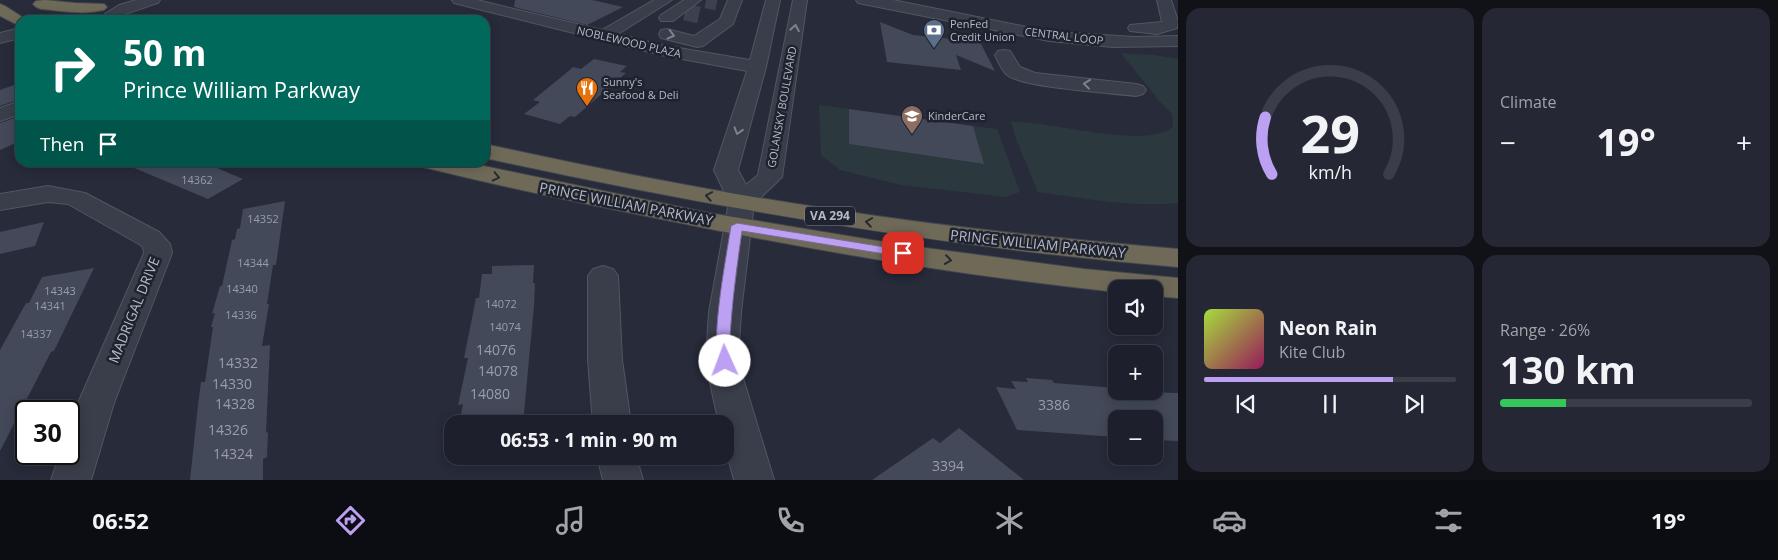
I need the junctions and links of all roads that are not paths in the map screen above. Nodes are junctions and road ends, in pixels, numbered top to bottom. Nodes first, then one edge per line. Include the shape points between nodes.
1 (132, 0) edge
2 (153, 0) edge
3 (459, 0) edge
4 (665, 0) tunnel mouth
5 (773, 0) edge
6 (800, 0) edge
7 (863, 0) edge
8 (944, 0) edge
9 (1164, 0) edge
10 (39, 2) edge
11 (977, 6) dead end
12 (0, 9) edge
13 (502, 11) junction
14 (720, 13) edge
15 (107, 14) edge
16 (63, 15) edge
17 (490, 16) edge
18 (15, 17) edge
19 (624, 24) junction
20 (1121, 26) dead end
21 (15, 34) edge
22 (604, 36) junction
23 (0, 38) edge
24 (999, 41) junction
25 (1178, 41) edge
26 (757, 67) junction
27 (1136, 90) dead end
28 (15, 109) edge
29 (0, 115) edge
30 (490, 152) edge
31 (453, 167) edge
32 (0, 202) edge
33 (739, 214) junction
34 (1178, 258) edge
35 (603, 276) dead end
36 (1178, 288) edge
37 (611, 415) edge
38 (618, 465) edge
39 (71, 480) edge
40 (622, 480) edge
41 (754, 480) edge

1 - 15 street
2 - 15 street
3 - 13 street, NOBLEWOOD PLAZA
4 - 19 street
5 - 26 street
33 -> 6 street, GOLANSKY BOULEVARD via 770,177
7 - 24 street, CENTRAL LOOP via 912,7
8 - 11 street
9 - 20 street via 1171,25 1143,29
10 - 15 highway
10 - 16 highway
12 - 18 highway
13 - 17 street
13 - 22 street, NOBLEWOOD PLAZA
19 -> 14 street via 697,42
19 - 22 street
21 - 23 street
22 - 26 street, NOBLEWOOD PLAZA via 675,53
24 - 25 street, CENTRAL LOOP via 1035,34 1096,41
27 -> 24 street via 1032,78 1013,70
26 -> 33 street via 726,170
28 - 29 street
33 -> 30 highway, PRINCE WILLIAM PARKWAY / VA 294
31 -> 33 highway, PRINCE WILLIAM PARKWAY / VA 294 via 592,199
32 - 39 street, MADRIGAL DRIVE via 48,194 76,198 156,244 158,253 96,402
34 -> 33 highway, PRINCE WILLIAM PARKWAY / VA 294
33 -> 36 highway, PRINCE WILLIAM PARKWAY / VA 294 via 1031,272
33 - 41 street via 723,344 726,378
35 - 37 street via 605,360
38 - 40 street

